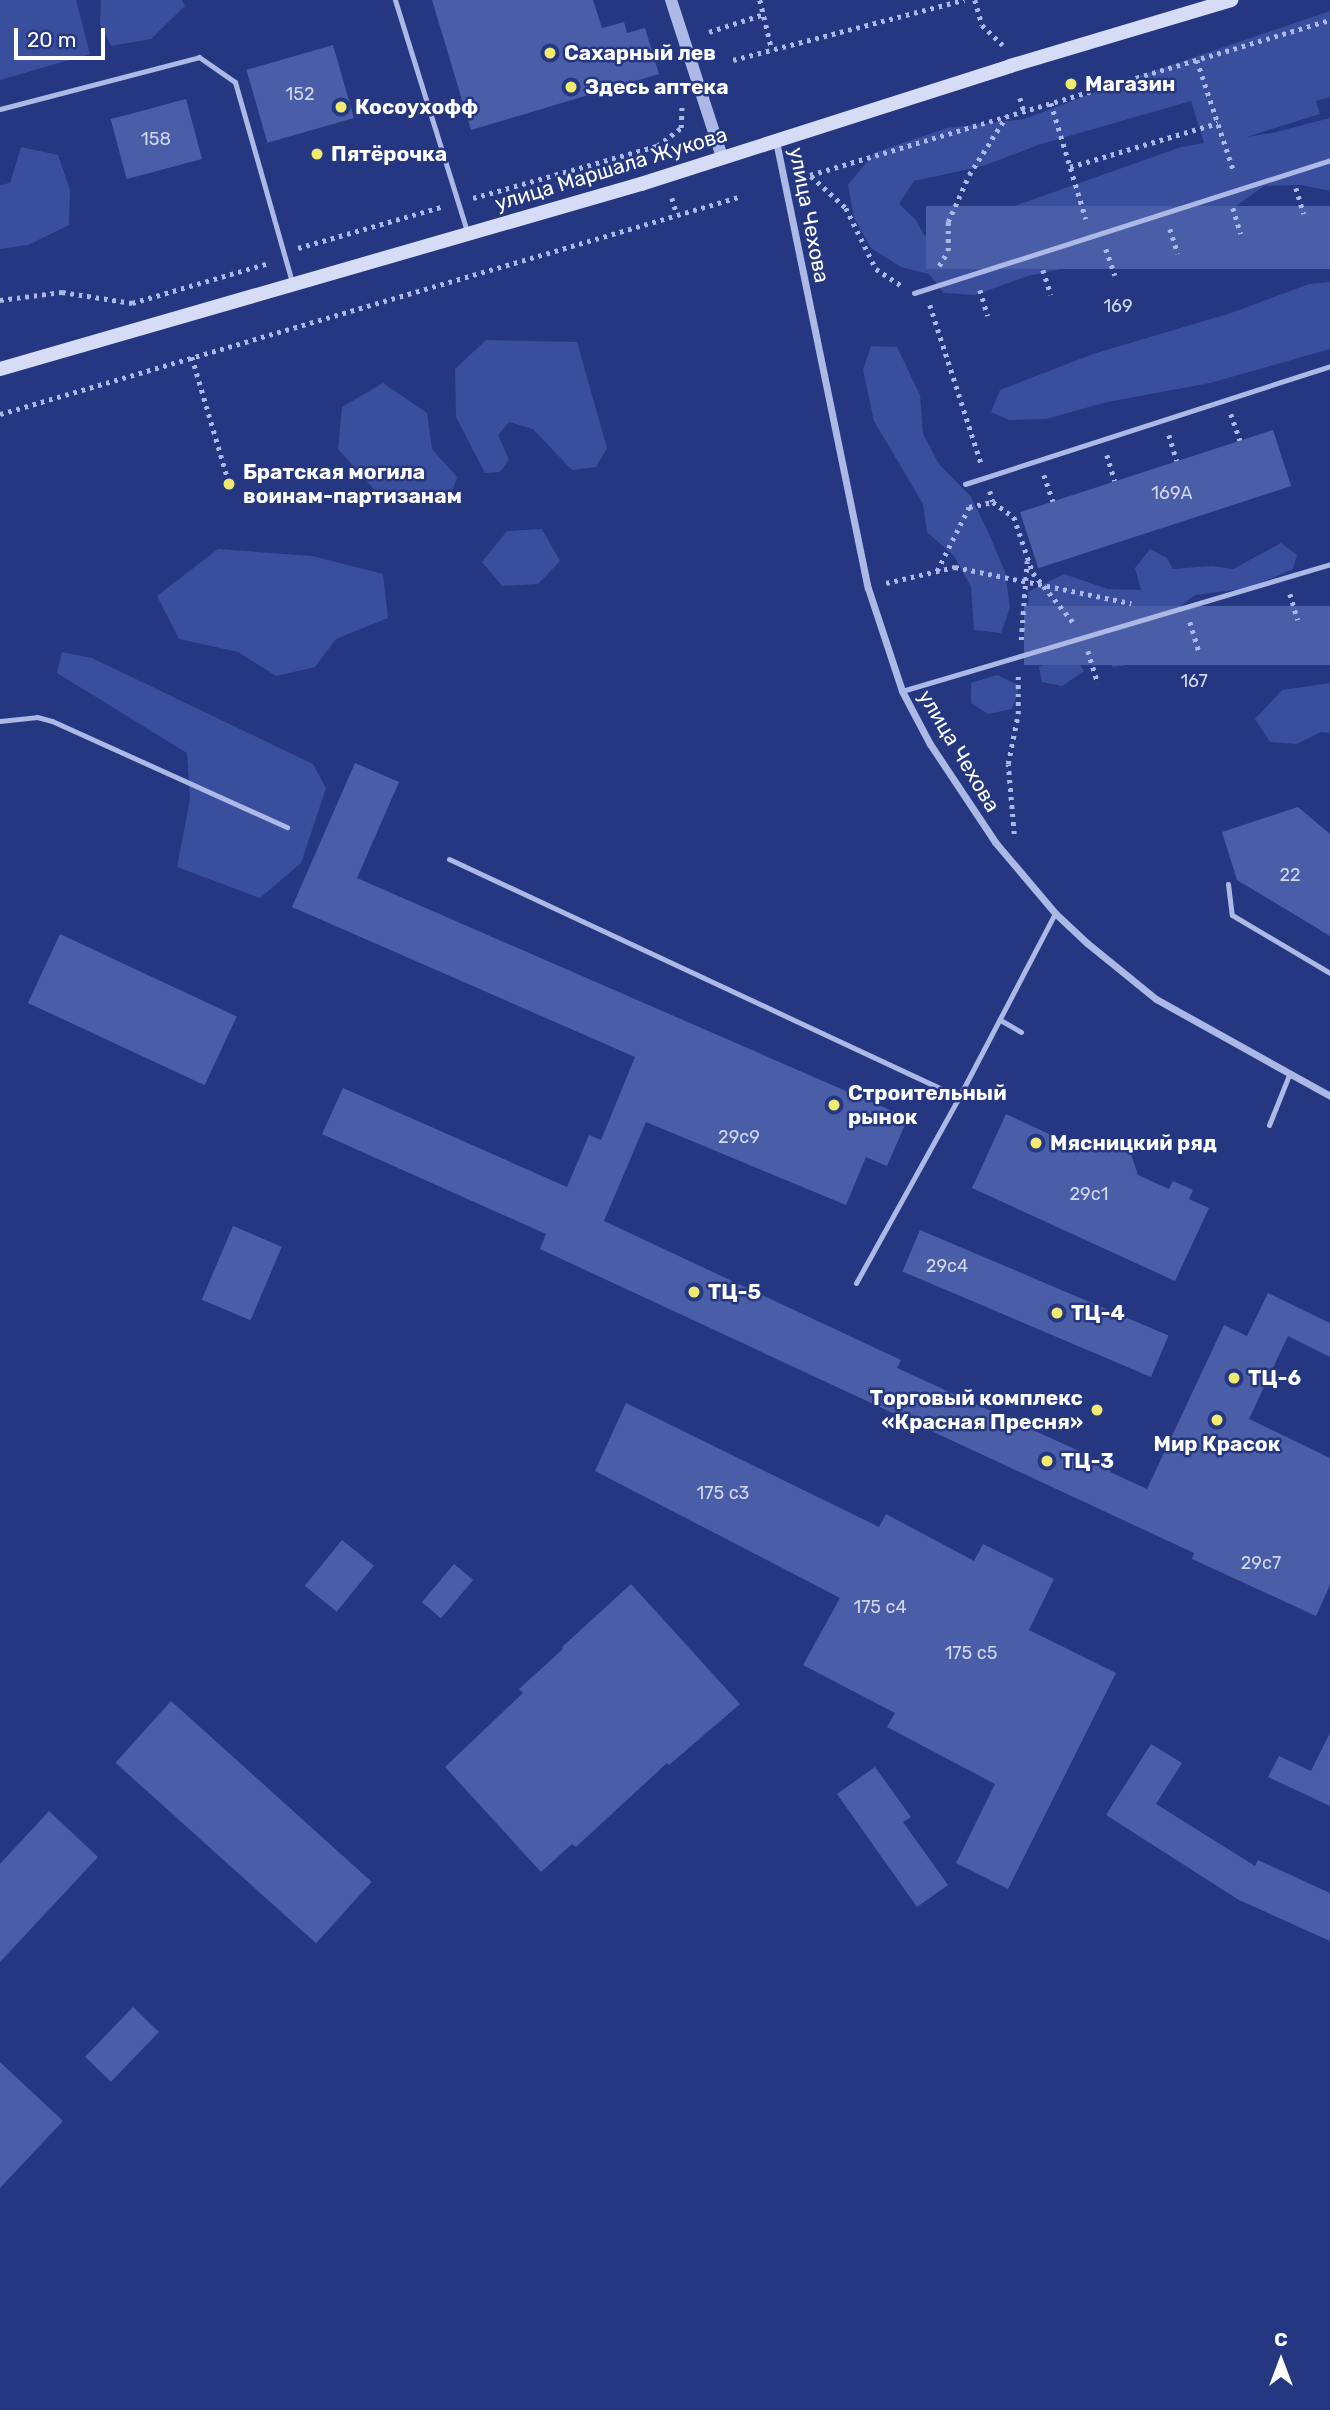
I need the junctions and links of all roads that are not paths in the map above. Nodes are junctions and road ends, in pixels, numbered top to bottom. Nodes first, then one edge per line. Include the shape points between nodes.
1 (395, 0) edge
2 (671, 0) edge
3 (1231, 0) edge
4 (0, 109) edge
5 (776, 140) junction
6 (722, 157) junction
7 (1330, 160) edge
8 (468, 234) junction
9 (293, 285) junction
10 (914, 293) road end
11 (1330, 366) edge
12 (0, 369) edge
13 (965, 484) dead end
14 (1330, 564) edge
15 (902, 691) junction
16 (0, 721) edge
17 (287, 827) dead end
18 (449, 859) dead end
19 (1228, 884) dead end
20 (1055, 913) junction
21 (1330, 973) edge
22 (1002, 1020) junction
23 (1021, 1032) dead end
24 (1289, 1075) junction
25 (1329, 1093) edge
26 (959, 1097) junction
27 (1269, 1125) dead end
28 (856, 1283) dead end

1 - 8 lane
2 - 6 street
3 - 5 main road, улица Маршала Жукова
4 - 9 lane via 199,57 236,82
5 - 6 main road, улица Маршала Жукова
5 - 15 street, улица Чехова via 868,588
6 - 8 main road, улица Маршала Жукова
7 - 10 lane
8 - 9 main road, улица Маршала Жукова
9 - 12 main road, улица Маршала Жукова
11 - 13 lane
14 - 15 lane
15 - 20 street, улица Чехова via 965,801
16 - 17 lane via 37,717 52,721
18 - 26 lane
19 - 21 lane via 1232,915
20 - 22 lane
20 - 24 street, улица Чехова via 1156,999
22 - 23 lane
22 - 26 lane
24 - 25 street, улица Чехова
24 - 27 lane
26 - 28 lane

